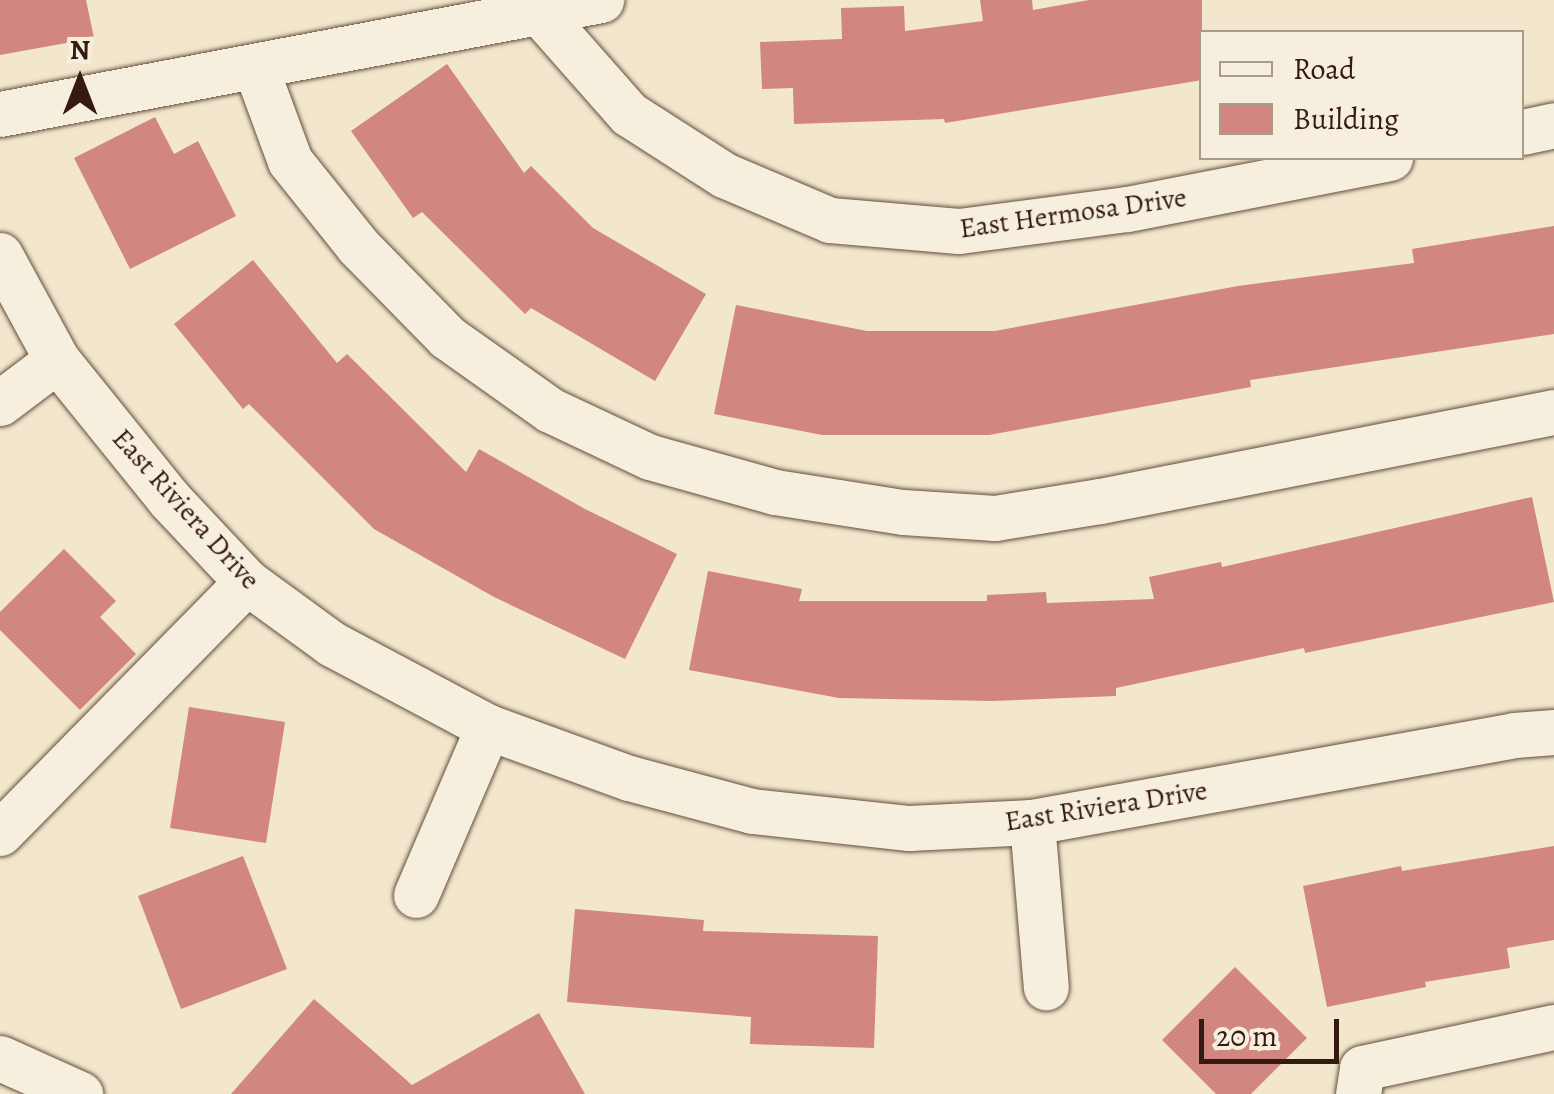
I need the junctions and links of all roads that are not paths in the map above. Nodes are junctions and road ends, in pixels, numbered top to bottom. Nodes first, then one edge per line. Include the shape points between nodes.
1 (601, 0) edge
2 (536, 6) edge
3 (254, 66) junction
4 (0, 114) edge
5 (1554, 125) edge
6 (1524, 132) edge
7 (1380, 160) edge
8 (0, 255) edge
9 (57, 360) junction
10 (0, 403) edge
11 (1554, 412) edge
12 (248, 582) junction
13 (488, 727) junction
14 (1554, 732) edge
15 (1032, 822) junction
16 (0, 833) edge
17 (416, 895) dead end
18 (1046, 987) dead end
19 (1554, 1026) edge
20 (0, 1058) edge
21 (80, 1094) edge
22 (1358, 1094) edge

1 - 2 street
2 - 3 street
2 - 7 street, East Hermosa Drive via 628,114 724,176 830,220 959,232 1127,209
3 - 4 street
3 - 11 street via 290,162 358,246 447,337 550,410 650,457 775,492 995,518
5 - 6 street
8 - 9 street, East Riviera Drive
9 - 10 street
9 - 12 street, East Riviera Drive via 169,499
12 - 13 street, East Riviera Drive via 332,644
12 - 16 street
13 - 15 street, East Riviera Drive via 628,778 752,811 908,828
13 - 17 street
14 - 15 street, East Riviera Drive
15 - 18 street
19 - 22 street via 1362,1068
20 - 21 street

